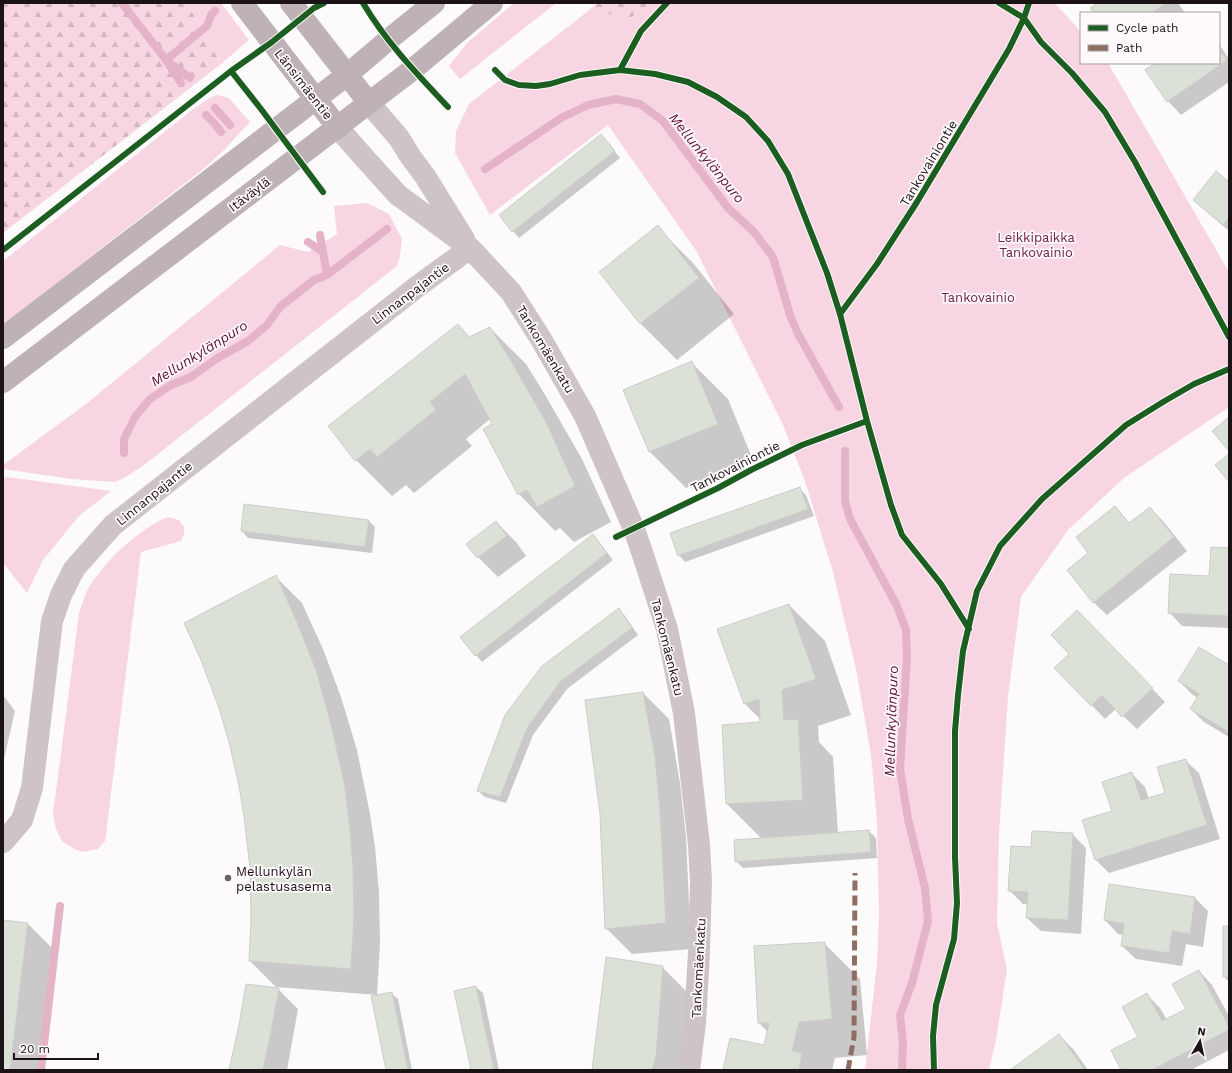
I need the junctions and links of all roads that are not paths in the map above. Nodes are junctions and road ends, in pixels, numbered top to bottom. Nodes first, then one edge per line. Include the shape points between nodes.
1 (242, 3) edge
2 (292, 3) edge
3 (434, 3) edge
4 (492, 3) edge
5 (347, 75) junction
6 (315, 99) junction
7 (369, 103) junction
8 (338, 128) junction
9 (470, 248) junction
10 (3, 338) edge
11 (3, 382) edge
12 (3, 842) edge
13 (689, 1070) edge

1 - 6 main road, Länsimäentie
2 - 5 main road
3 - 5 main road
4 - 7 main road, Itäväylä
5 - 6 main road
5 - 7 main road
6 - 8 main road, Länsimäentie
6 - 10 main road
7 - 8 main road, Itäväylä
7 - 9 street, Tankomäenkatu via 399,138
8 - 9 street, Tankomäenkatu via 398,195
8 - 11 main road, Itäväylä
9 - 12 street, Linnanpajantie via 113,525 74,569 52,621 32,788 22,820
9 - 13 street, Tankomäenkatu via 511,292 585,416 634,528 667,629 684,713 701,881 695,1023

